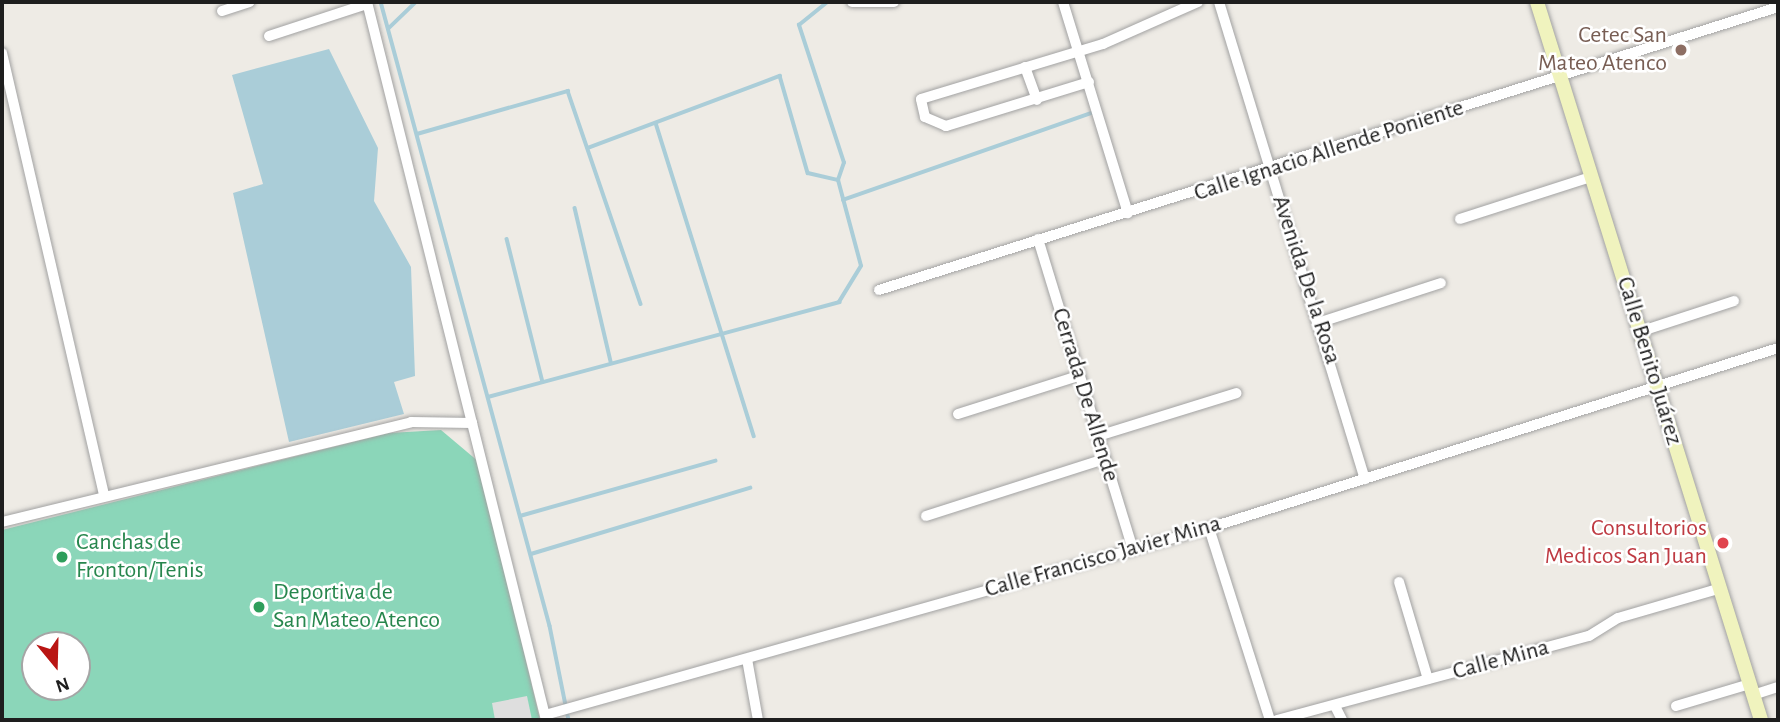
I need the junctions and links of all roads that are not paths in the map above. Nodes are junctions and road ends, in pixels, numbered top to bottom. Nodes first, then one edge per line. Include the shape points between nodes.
1 (250, 2) edge
2 (852, 2) edge
3 (894, 2) edge
4 (1063, 2) edge
5 (1198, 2) edge
6 (1219, 2) edge
7 (1537, 2) edge
8 (367, 3) edge
9 (1778, 7) edge
10 (222, 11) dead end
11 (268, 36) dead end
12 (1079, 51) junction
13 (2, 52) edge
14 (1025, 67) junction
15 (1560, 78) junction
16 (1089, 82) junction
17 (1037, 100) junction
18 (1271, 171) junction
19 (1591, 177) junction
20 (1128, 213) junction
21 (1460, 219) dead end
22 (1038, 239) junction
23 (1441, 283) dead end
24 (879, 290) dead end
25 (1734, 301) dead end
26 (1321, 322) junction
27 (1639, 332) junction
28 (1778, 348) edge
29 (1078, 376) junction
30 (1657, 387) junction
31 (1237, 393) dead end
32 (958, 414) dead end
33 (472, 423) junction
34 (1098, 436) junction
35 (1105, 460) junction
36 (1365, 480) junction
37 (104, 495) junction
38 (926, 516) dead end
39 (2, 522) edge
40 (1209, 528) junction
41 (1133, 550) junction
42 (1399, 582) dead end
43 (1721, 588) junction
44 (747, 659) junction
45 (1428, 679) junction
46 (1778, 687) edge
47 (1751, 689) junction
48 (1335, 706) junction
49 (1676, 706) dead end
50 (546, 717) edge
51 (758, 720) edge
52 (1270, 720) edge
53 (1277, 720) edge
54 (1342, 720) edge
55 (1761, 720) edge

1 - 10 street
2 - 3 street
4 - 12 street
5 - 12 street
6 - 18 street, Avenida De la Rosa
7 - 15 main road, Calle Benito Juárez
8 - 11 street
8 - 33 street
9 - 15 street, Calle Ignacio Allende Poniente
12 - 14 street
12 - 16 street
13 - 37 street
14 - 17 street
14 - 17 street via 921,99 925,117 946,126
15 - 18 street, Calle Ignacio Allende Poniente
15 - 19 main road, Calle Benito Juárez
16 - 17 street
16 - 20 street
18 - 20 street, Calle Ignacio Allende Poniente
18 - 26 street, Avenida De la Rosa
19 - 21 street
19 - 27 main road, Calle Benito Juárez
20 - 22 street, Calle Ignacio Allende Poniente
22 - 24 street, Calle Ignacio Allende Poniente
22 - 29 street, Cerrada De Allende
23 - 26 street
25 - 27 street
26 - 36 street, Avenida De la Rosa
27 - 30 main road, Calle Benito Juárez
28 - 30 street, Calle Francisco Javier Mina
29 - 32 street
29 - 34 street, Cerrada De Allende
30 - 36 street, Calle Francisco Javier Mina
30 - 43 main road, Calle Benito Juárez
31 - 34 street
33 - 37 street via 411,422
33 - 50 street
34 - 35 street, Cerrada De Allende
35 - 38 street
35 - 41 street, Cerrada De Allende
36 - 40 street, Calle Francisco Javier Mina
37 - 39 street
40 - 41 street, Calle Francisco Javier Mina
40 - 52 street
41 - 44 street, Calle Francisco Javier Mina
42 - 45 street
43 - 45 street, Calle Mina via 1618,618 1589,636
43 - 47 main road, Calle Benito Juárez
44 - 50 street, Calle Francisco Javier Mina
44 - 51 street
45 - 48 street, Calle Mina
46 - 47 street
47 - 49 street
47 - 55 main road, Calle Benito Juárez
48 - 53 street, Calle Mina
48 - 54 street

